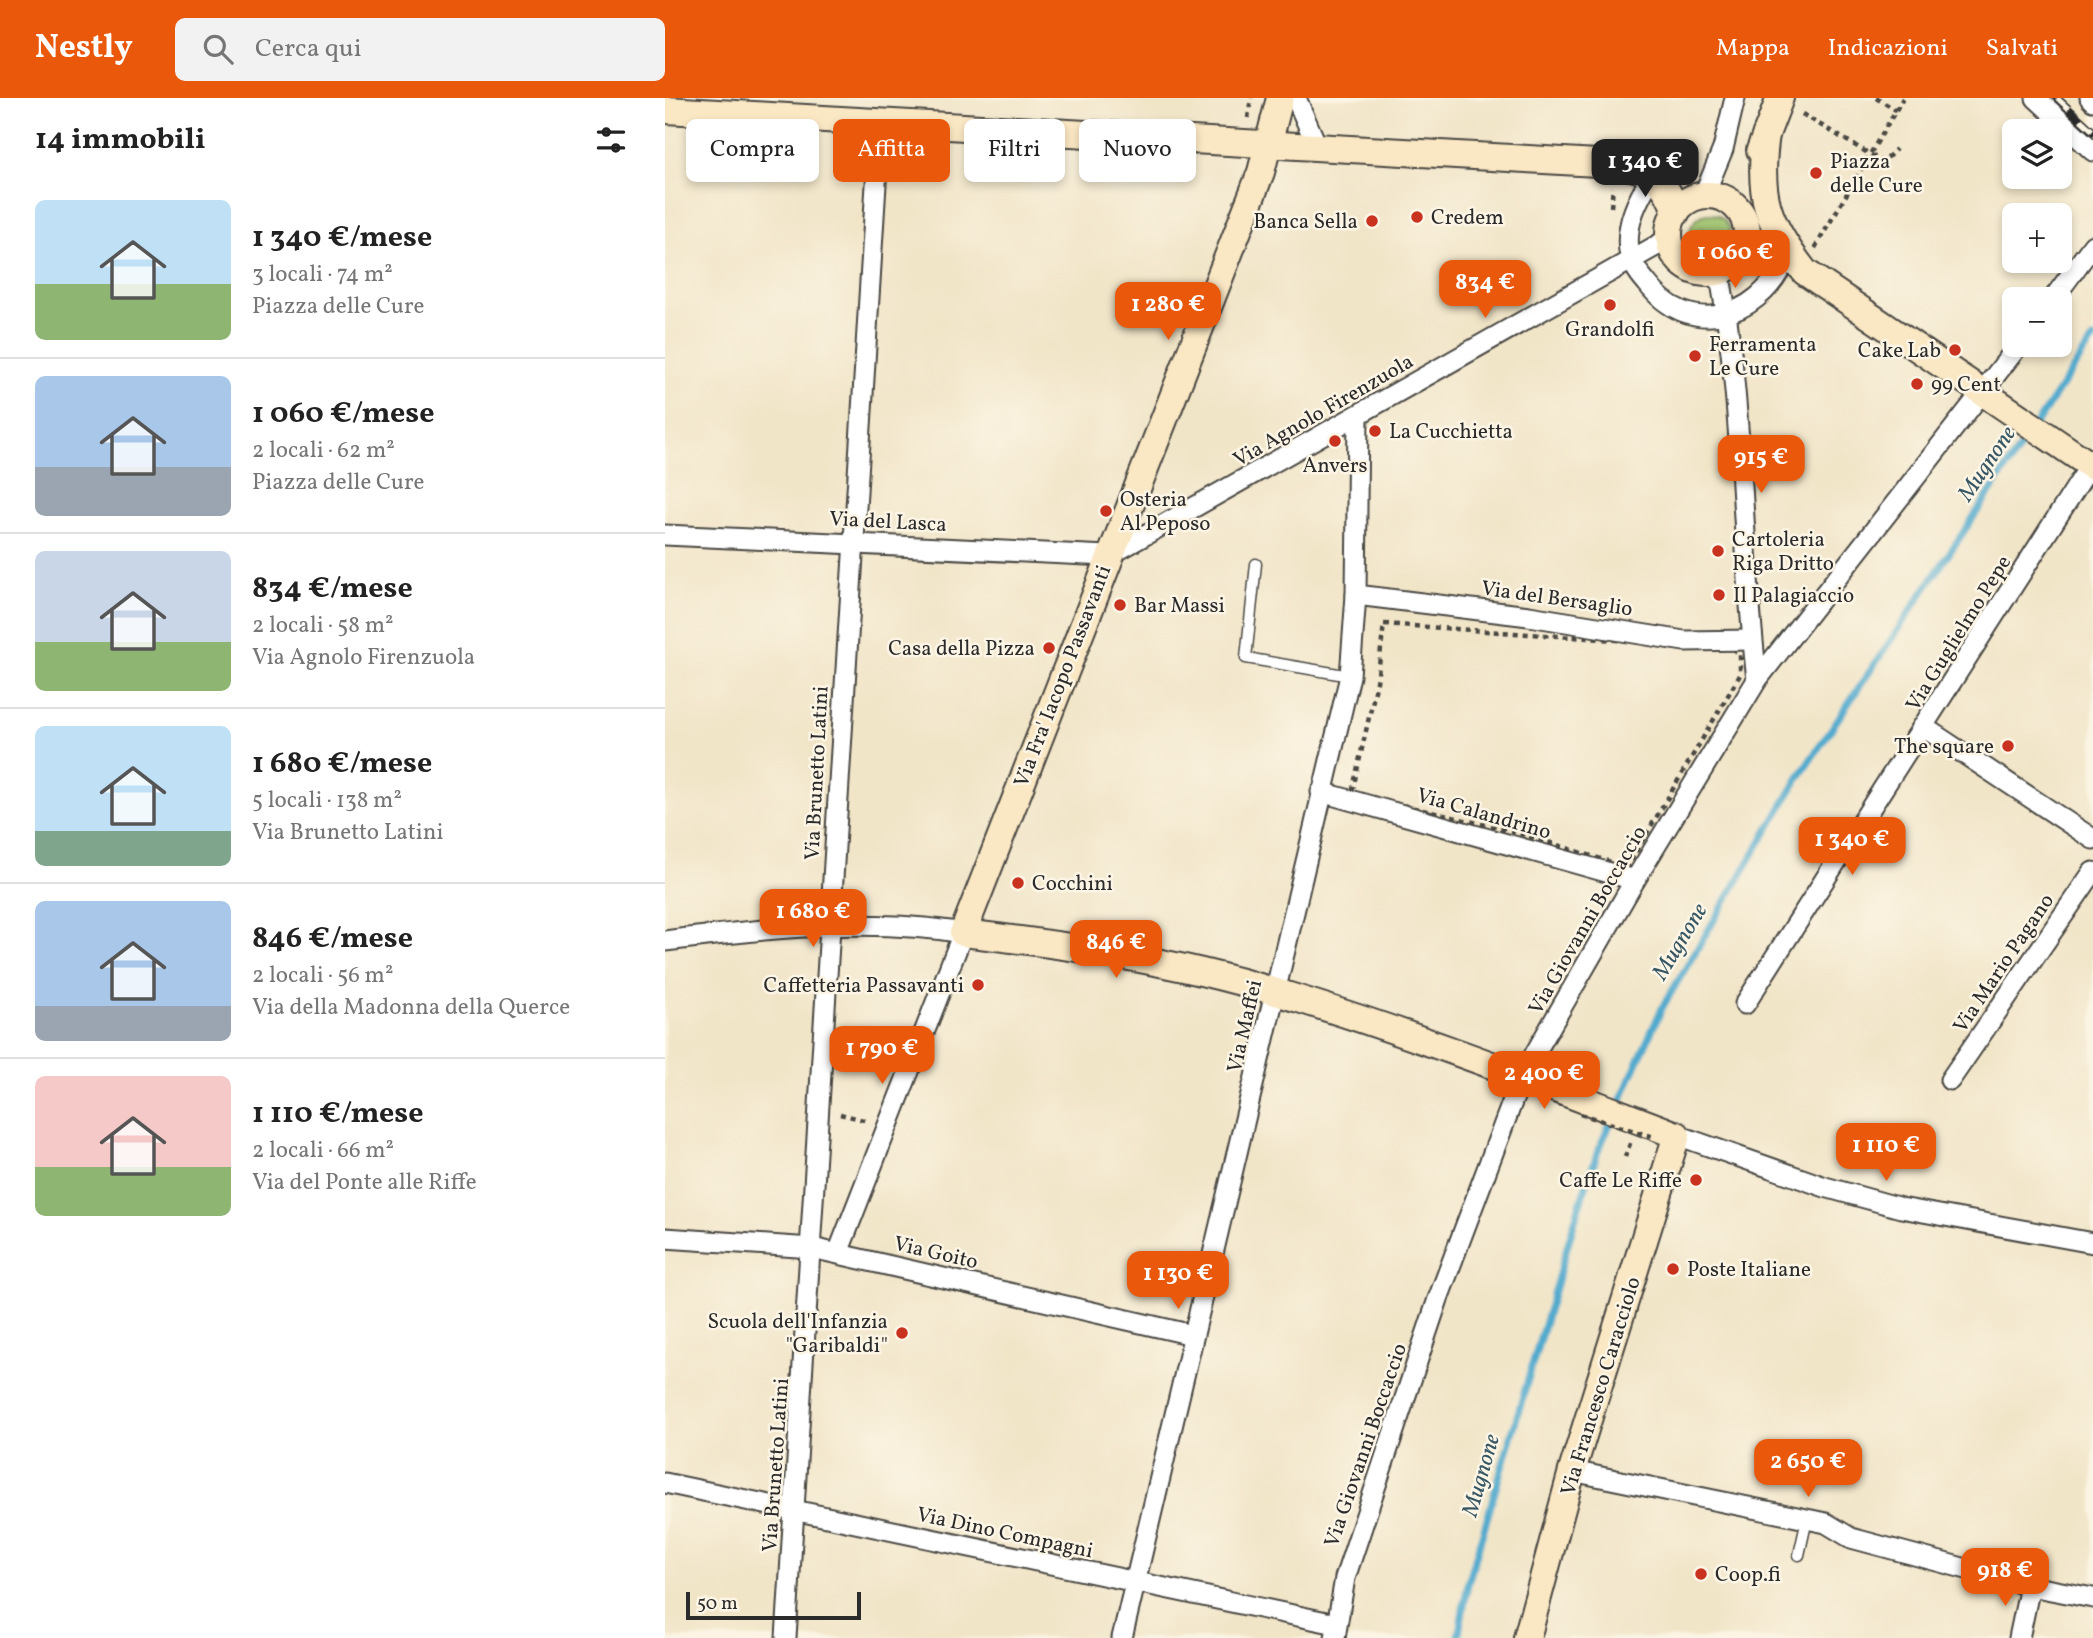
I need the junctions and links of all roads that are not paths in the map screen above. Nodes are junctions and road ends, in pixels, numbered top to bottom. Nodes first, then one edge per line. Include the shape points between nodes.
1 (1280, 98) edge
2 (1296, 98) edge
3 (1735, 98) edge
4 (2036, 98) edge
5 (1793, 102) edge
6 (745, 106) edge
7 (665, 110) edge
8 (870, 119) edge
9 (950, 124) edge
10 (1766, 134) junction
11 (1271, 142) junction
12 (1317, 146) junction
13 (2093, 151) edge
14 (1643, 172) junction
15 (876, 182) edge
16 (1704, 195) junction
17 (1736, 206) junction
18 (1673, 225) junction
19 (1747, 236) junction
20 (2093, 244) edge
21 (1631, 258) junction
22 (1803, 261) junction
23 (1719, 271) junction
24 (2062, 287) edge
25 (1727, 314) junction
26 (2010, 357) edge
27 (1984, 393) junction
28 (1358, 416) junction
29 (2092, 465) edge
30 (665, 535) edge
31 (852, 542) junction
32 (1108, 556) junction
33 (1256, 564) dead end
34 (1356, 595) junction
35 (1752, 640) junction
36 (1350, 677) junction
37 (1757, 680) junction
38 (1925, 727) junction
39 (1321, 792) junction
40 (2093, 839) edge
41 (2093, 872) edge
42 (1635, 880) junction
43 (830, 928) junction
44 (963, 933) junction
45 (665, 941) edge
46 (1275, 992) junction
47 (1745, 1004) dead end
48 (1522, 1076) junction
49 (1950, 1080) dead end
50 (1662, 1133) junction
51 (665, 1238) edge
52 (2093, 1243) edge
53 (812, 1248) junction
54 (838, 1253) junction
55 (1193, 1335) junction
56 (1572, 1471) junction
57 (665, 1483) edge
58 (796, 1510) junction
59 (1807, 1519) junction
60 (1799, 1555) dead end
61 (1136, 1582) junction
62 (2030, 1586) junction
63 (2093, 1598) edge
64 (1335, 1631) edge
65 (786, 1638) edge
66 (1122, 1638) edge
67 (1527, 1638) edge
68 (2019, 1638) edge

1 - 11 street, Via Fra' Iacopo Passavanti
2 - 12 street
3 - 16 street via 1723,149
4 - 13 street
5 - 10 street
6 - 7 street
6 - 8 street
9 - 11 street
10 - 17 street
10 - 22 street via 1761,175 1766,202 1778,233
11 - 12 street
11 - 32 street, Via Fra' Iacopo Passavanti
12 - 14 street
14 - 18 street via 1670,192
14 - 21 street via 1631,219
15 - 31 street, Via Brunetto Latini
16 - 17 street via 1721,197
16 - 18 street via 1689,200
17 - 19 street via 1745,220
18 - 21 street
18 - 23 street via 1677,257 1697,271
19 - 22 street
19 - 23 street via 1739,258
20 - 24 street
21 - 25 street via 1667,304 1696,315
21 - 28 street, Via Agnolo Firenzuola
22 - 25 street via 1759,296
22 - 27 street
23 - 25 street
25 - 35 street
26 - 27 street, Via Giovanni Boccaccio
27 - 29 street
27 - 37 street, Via Giovanni Boccaccio
28 - 32 street, Via Agnolo Firenzuola
28 - 34 street, Via Maffei
29 - 38 street, Via Guglielmo Pepe
30 - 31 street, Via del Lasca
31 - 32 street, Via del Lasca
31 - 43 street, Via Brunetto Latini
32 - 44 street, Via Fra' Iacopo Passavanti
33 - 36 lane via 1246,658
34 - 35 street, Via del Bersaglio via 1684,640
34 - 36 street, Via Maffei
35 - 37 street
36 - 39 street, Via Maffei
37 - 42 street, Via Giovanni Boccaccio
38 - 40 street
38 - 47 street, Via Guglielmo Pepe
39 - 42 street, Via Calandrino
39 - 46 street, Via Maffei
41 - 49 street, Via Mario Pagano
42 - 48 street, Via Giovanni Boccaccio
43 - 44 street
43 - 45 street
43 - 53 street, Via Brunetto Latini
44 - 46 street via 1139,960
44 - 54 street, Via Fra' Iacopo Passavanti
46 - 48 street
46 - 55 street, Via Maffei
48 - 50 street via 1582,1107
48 - 64 street, Via Giovanni Boccaccio via 1438,1299 1345,1578
50 - 52 street via 1901,1208
50 - 56 street, Via Francesco Caracciolo
51 - 53 street, Via Goito
53 - 54 street, Via Goito
53 - 58 street, Via Brunetto Latini
54 - 55 street, Via Goito
55 - 61 street, Via Maffei
56 - 59 street
56 - 67 street, Via Francesco Caracciolo
57 - 58 street, Via Dino Compagni
58 - 61 street, Via Dino Compagni
58 - 65 street, Via Brunetto Latini
59 - 60 lane
59 - 62 street via 1837,1528 1851,1538
61 - 64 street, Via Dino Compagni
61 - 66 street, Via Maffei
62 - 63 street
62 - 68 street

